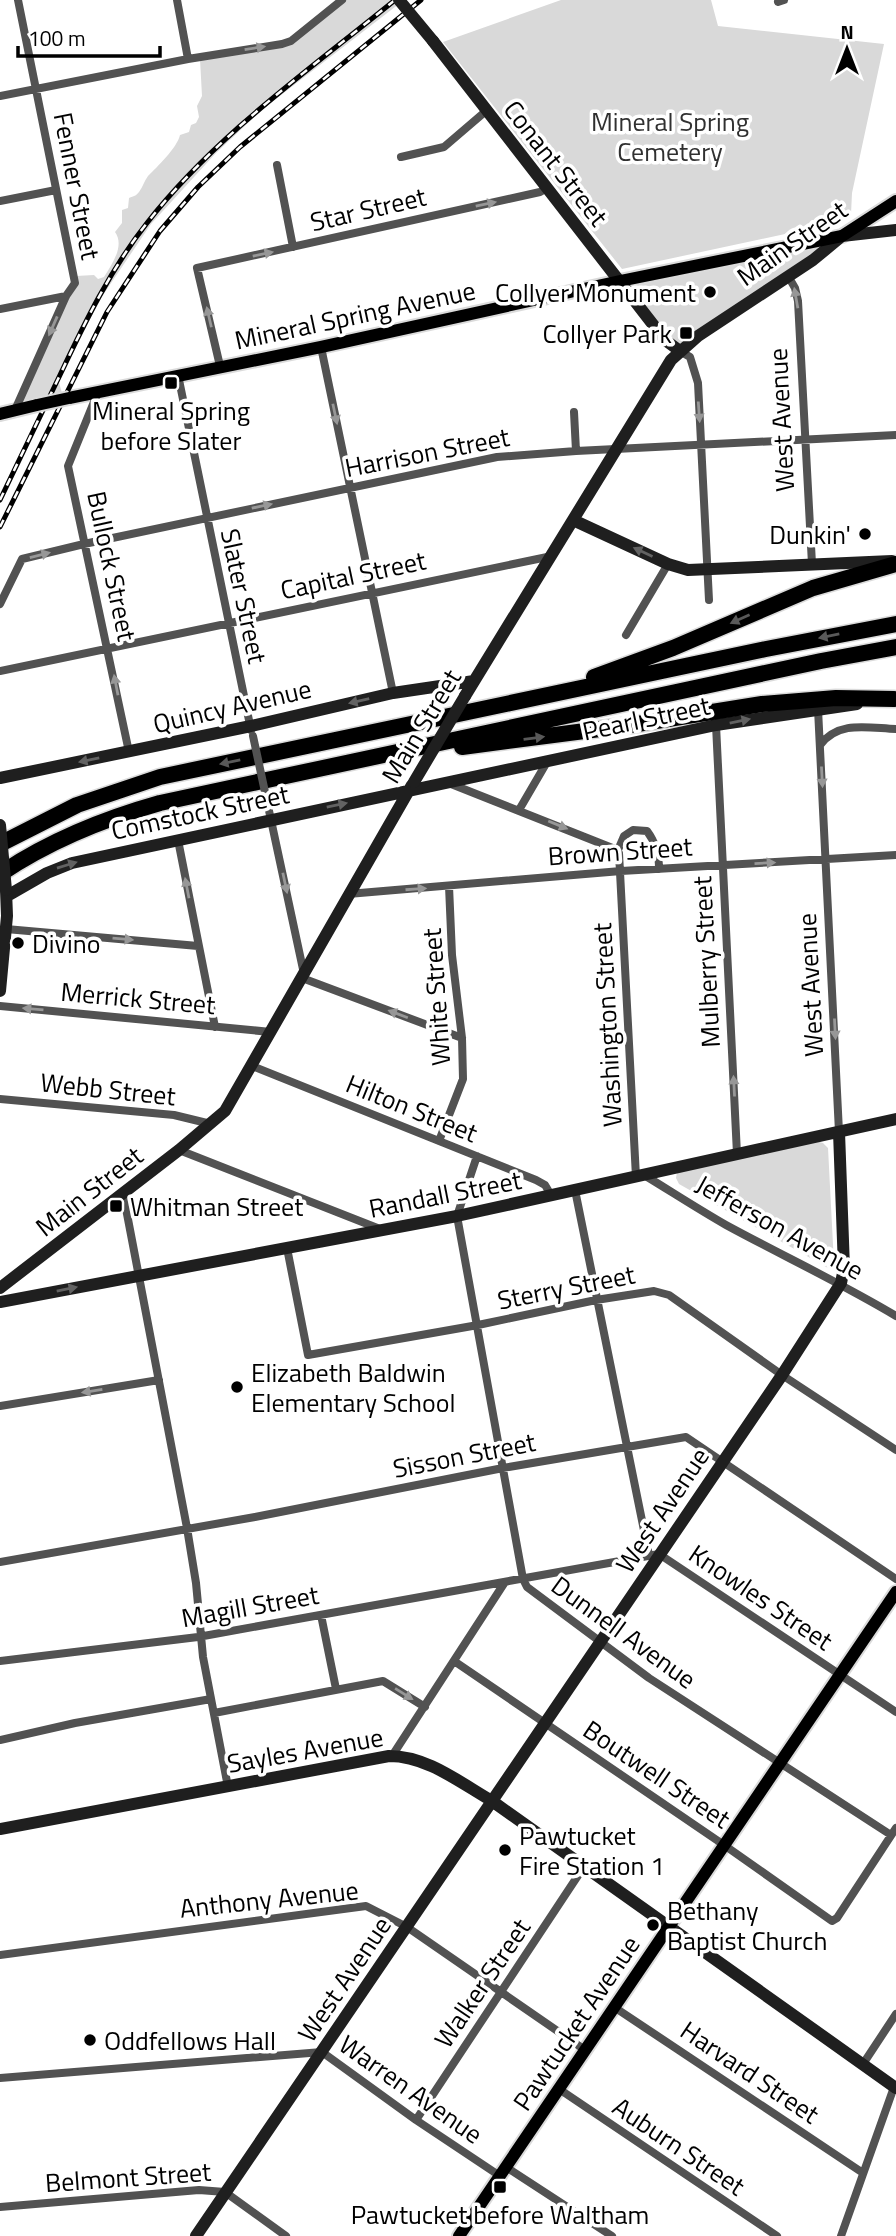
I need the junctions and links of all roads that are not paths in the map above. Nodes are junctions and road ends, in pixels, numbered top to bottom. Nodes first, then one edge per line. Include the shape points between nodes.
1 (18, 0) edge
2 (177, 0) edge
3 (342, 0) edge
4 (400, 0) edge
5 (188, 59) junction
6 (37, 88) junction
7 (0, 96) edge
8 (486, 111) junction
9 (401, 157) dead end
10 (276, 165) dead end
11 (547, 188) junction
12 (57, 190) junction
13 (0, 201) edge
14 (896, 201) edge
15 (896, 230) edge
16 (842, 236) junction
17 (293, 247) junction
18 (788, 276) junction
19 (620, 281) junction
20 (66, 296) junction
21 (0, 309) edge
22 (321, 347) junction
23 (680, 351) junction
24 (220, 366) junction
25 (178, 376) junction
26 (98, 392) junction
27 (15, 410) junction
28 (574, 412) dead end
29 (0, 414) edge
30 (896, 435) edge
31 (804, 440) junction
32 (701, 445) junction
33 (617, 449) junction
34 (576, 451) junction
35 (351, 487) junction
36 (207, 518) junction
37 (573, 520) junction
38 (84, 544) junction
39 (552, 556) junction
40 (896, 562) edge
41 (668, 564) junction
42 (812, 564) junction
43 (708, 571) junction
44 (372, 592) junction
45 (709, 600) dead end
46 (0, 604) edge
47 (228, 623) junction
48 (896, 624) edge
49 (626, 635) dead end
50 (108, 647) junction
51 (896, 647) edge
52 (0, 671) edge
53 (474, 681) junction
54 (393, 693) junction
55 (538, 697) junction
56 (895, 699) edge
57 (818, 709) junction
58 (716, 725) junction
59 (896, 729) edge
60 (252, 731) junction
61 (820, 745) junction
62 (130, 752) junction
63 (547, 762) junction
64 (345, 763) junction
65 (0, 778) edge
66 (449, 783) junction
67 (412, 786) junction
68 (519, 810) junction
69 (271, 819) junction
70 (0, 825) edge
71 (178, 840) junction
72 (0, 844) edge
73 (618, 850) junction
74 (896, 855) edge
75 (826, 860) junction
76 (722, 865) junction
77 (659, 869) junction
78 (621, 871) junction
79 (4, 886) edge
80 (449, 886) junction
81 (348, 894) junction
82 (6, 929) junction
83 (198, 946) junction
84 (299, 947) junction
85 (315, 954) junction
86 (1, 963) edge
87 (303, 976) junction
88 (0, 990) edge
89 (0, 1006) edge
90 (215, 1027) junction
91 (271, 1032) junction
92 (462, 1038) junction
93 (252, 1066) junction
94 (0, 1099) edge
95 (896, 1119) edge
96 (211, 1124) junction
97 (839, 1132) junction
98 (439, 1141) junction
99 (179, 1150) junction
100 (737, 1154) junction
101 (477, 1156) junction
102 (640, 1176) junction
103 (575, 1190) junction
104 (123, 1193) junction
105 (551, 1195) junction
106 (457, 1216) junction
107 (383, 1230) junction
108 (287, 1248) junction
109 (140, 1275) junction
110 (3, 1283) edge
111 (841, 1283) junction
112 (596, 1300) junction
113 (0, 1302) edge
114 (896, 1316) edge
115 (478, 1325) junction
116 (782, 1375) junction
117 (159, 1380) junction
118 (0, 1406) edge
119 (626, 1447) junction
120 (896, 1450) edge
121 (722, 1462) junction
122 (503, 1468) junction
123 (187, 1528) junction
124 (654, 1554) junction
125 (0, 1562) edge
126 (523, 1579) junction
127 (896, 1579) edge
128 (505, 1582) junction
129 (896, 1592) edge
130 (321, 1615) junction
131 (201, 1637) junction
132 (599, 1642) junction
133 (0, 1661) edge
134 (454, 1661) junction
135 (840, 1675) junction
136 (336, 1689) junction
137 (211, 1699) junction
138 (425, 1707) junction
139 (896, 1712) edge
140 (214, 1713) junction
141 (545, 1723) junction
142 (0, 1740) edge
143 (392, 1756) junction
144 (779, 1763) junction
145 (228, 1787) junction
146 (492, 1801) junction
147 (0, 1829) edge
148 (894, 1832) edge
149 (724, 1845) junction
150 (583, 1868) junction
151 (407, 1927) junction
152 (669, 1927) junction
153 (0, 1955) edge
154 (500, 1993) junction
155 (614, 2007) junction
156 (896, 2014) edge
157 (585, 2050) junction
158 (322, 2052) junction
159 (863, 2064) junction
160 (0, 2078) edge
161 (895, 2087) edge
162 (559, 2090) junction
163 (416, 2120) junction
164 (503, 2172) junction
165 (863, 2173) junction
166 (225, 2192) junction
167 (0, 2207) edge
168 (196, 2236) edge
169 (286, 2236) edge
170 (459, 2236) edge
171 (612, 2236) edge
172 (777, 2236) edge
173 (841, 2236) edge

1 - 6 street, Fenner Street
2 - 5 street
5 -> 3 street via 291,41
4 - 8 street, Conant Street, bridge
5 - 6 street
6 - 7 street
6 - 12 street, Fenner Street
8 - 9 street via 444,147
8 - 11 street, Conant Street
10 - 17 street
17 -> 11 street, Star Street
11 - 19 street, Conant Street
12 - 13 street
12 - 20 street, Fenner Street via 75,282
14 - 16 main road, Main Street
15 - 16 street
16 - 18 street, Main Street
16 - 19 main road, Mineral Spring Avenue
24 -> 17 street, Star Street via 197,268
18 - 23 street, Main Street
31 -> 18 street, West Avenue via 798,301
19 - 22 main road, Mineral Spring Avenue
19 - 23 street, Conant Street via 665,340
20 - 21 street
20 -> 27 street, Fenner Street
22 - 24 main road, Mineral Spring Avenue
22 -> 35 street
23 -> 32 street via 690,357 697,374
23 - 33 street, Main Street
24 - 25 main road, Mineral Spring Avenue
25 - 26 main road, Mineral Spring Avenue
25 - 36 street, Slater Street
26 - 27 main road, Mineral Spring Avenue, bridge
26 - 38 street, Bullock Street via 68,466
27 - 29 main road, Mineral Spring Avenue
28 - 34 street
30 - 31 street, Harrison Street
31 - 32 street, Harrison Street
31 - 42 street, West Avenue
32 - 33 street, Harrison Street
32 - 43 street
33 - 34 street, Harrison Street
33 - 37 street, Main Street
34 - 35 street, Harrison Street via 497,457
36 -> 35 street, Harrison Street
35 - 44 street
36 - 38 street, Harrison Street
36 - 47 street, Slater Street
37 - 39 street, Main Street
41 -> 37 street
46 -> 38 street, Harrison Street via 22,559
38 - 50 street, Bullock Street
39 - 44 street, Capital Street
39 - 53 street, Main Street
40 - 42 street
40 -> 55 highway via 813,588 651,656
41 - 43 street
41 - 49 street
42 - 43 street
43 - 45 street
44 - 47 street, Capital Street
44 - 54 street
47 - 50 street, Capital Street
47 - 60 street, Slater Street
48 -> 55 highway
50 - 52 street, Capital Street
62 -> 50 street, Bullock Street
51 - 64 highway
53 - 54 street, Quincy Avenue
53 - 67 street, Main Street, bridge
54 -> 60 street, Quincy Avenue
55 -> 72 highway via 143,782 61,811
56 - 57 street, Pearl Street
64 -> 56 highway via 762,704
58 -> 57 street, Pearl Street
57 - 61 street, West Avenue
58 - 63 street, Pearl Street
58 - 76 street, Mulberry Street
59 - 61 street via 840,728
60 - 62 street, Quincy Avenue
60 - 69 street, Slater Street, bridge
61 -> 75 street, West Avenue
62 -> 65 street, Quincy Avenue
63 - 66 street, Pearl Street
63 - 68 street
64 - 79 highway via 144,808 80,830 34,853
66 - 67 street, Pearl Street
66 - 68 street
69 -> 67 street, Comstock Street
67 - 81 street, Main Street
68 -> 73 street
69 - 71 street, Comstock Street
69 -> 84 street, Slater Street
70 - 79 street, bridge
79 -> 71 street, Comstock Street via 72,863
83 -> 71 street
73 - 77 street via 624,836 633,830 647,831 659,853
73 - 78 street
74 - 75 street, Brown Street
76 -> 75 street, Brown Street
75 -> 97 street, West Avenue
76 - 77 street, Brown Street
100 -> 76 street, Mulberry Street
77 - 78 street, Brown Street
78 - 80 street, Brown Street
78 - 102 street, Washington Street
79 - 82 street
81 -> 80 street, Brown Street
80 - 92 street, White Street
81 - 85 street, Main Street
82 -> 83 street
82 - 86 street
83 - 90 street
84 - 85 street
84 - 87 street, Slater Street
85 - 87 street, Main Street
86 - 88 street
87 - 91 street, Main Street
92 -> 87 street
90 -> 89 street, Merrick Street
90 - 91 street, Merrick Street
91 - 93 street, Main Street
92 - 98 street, White Street via 463,1079
93 - 96 street, Main Street via 231,1103
93 - 98 street, Hilton Street
94 - 96 street, Webb Street via 174,1115
95 - 97 street, Randall Street
96 - 99 street, Main Street
97 - 100 street, Randall Street
97 - 111 street, West Avenue
98 - 101 street, Hilton Street
99 - 104 street, Main Street
99 - 107 street
100 - 102 street, Randall Street
101 - 105 street, Hilton Street via 545,1185
101 - 106 street, Dunnell Avenue
102 - 103 street, Randall Street
102 - 111 street, Jefferson Avenue via 799,1265
103 - 105 street, Randall Street
103 - 112 street, Knowles Street
104 - 109 street
104 - 110 street, Main Street
105 - 106 street, Randall Street
106 - 107 street, Randall Street
106 - 115 street, Dunnell Avenue
107 - 108 street, Randall Street
108 - 109 street, Randall Street
108 - 115 street, Sterry Street via 308,1355
113 -> 109 street, Randall Street
109 - 117 street
111 - 114 street, Jefferson Avenue
111 - 116 street, West Avenue
112 - 115 street, Sterry Street
112 - 116 street, Sterry Street via 654,1291 669,1294
112 - 119 street, Knowles Street
115 - 122 street, Dunnell Avenue
116 - 120 street, Sterry Street
116 - 121 street, West Avenue
117 -> 118 street
117 - 123 street
119 - 121 street, Sisson Street via 686,1437
119 - 122 street, Sisson Street
119 - 124 street, Knowles Street
121 - 124 street, West Avenue
121 - 127 street, Sisson Street
122 - 123 street, Sisson Street
122 - 126 street, Dunnell Avenue
123 - 125 street, Sisson Street
123 - 131 street
124 - 126 street
124 - 132 street, West Avenue
124 - 135 street, Knowles Street
126 - 128 street, Magill Street
126 - 132 street, Dunnell Avenue via 538,1597
128 - 130 street, Magill Street
128 - 134 street
129 - 135 main road, Pawtucket Avenue
130 - 131 street, Magill Street
130 - 136 street
131 - 133 street, Magill Street
131 - 137 street
132 - 141 street, West Avenue
132 - 144 street, Dunnell Avenue
134 - 138 street
134 - 141 street, Boutwell Street
135 - 139 street, Knowles Street
135 - 144 main road, Pawtucket Avenue
136 -> 138 street via 383,1681
136 - 140 street
137 - 140 street
137 - 142 street
138 - 143 street
140 - 145 street
141 - 146 street, West Avenue
141 - 149 street, Boutwell Street
143 - 145 street, Sayles Avenue
143 - 146 street, Sayles Avenue via 431,1765
144 - 148 street, Dunnell Avenue
144 - 149 main road, Pawtucket Avenue
145 - 147 street, Sayles Avenue
146 - 150 street, Sayles Avenue
146 - 151 street, West Avenue
148 - 149 street, Boutwell Street via 832,1921
149 - 152 main road, Pawtucket Avenue
150 - 152 street, Sayles Avenue
150 - 154 street, Walker Street
151 - 153 street, Anthony Avenue via 366,1906
151 - 154 street, Anthony Avenue
151 - 158 street, West Avenue
152 - 155 main road, Pawtucket Avenue
152 - 159 street, Sayles Avenue
154 - 157 street, Anthony Avenue
154 - 163 street, Walker Street
155 - 157 main road, Pawtucket Avenue
155 - 165 street, Harvard Street
156 - 159 street
157 - 162 main road, Pawtucket Avenue
158 - 160 street, Warren Avenue
158 - 163 street, Warren Avenue
158 - 166 street, West Avenue
159 - 161 street, Sayles Avenue
161 - 165 street
162 - 164 main road, Pawtucket Avenue
162 - 172 street, Auburn Street
163 - 164 street, Warren Avenue
164 - 170 main road, Pawtucket Avenue
164 - 171 street, Warren Avenue
165 - 173 street
166 - 167 street, Belmont Street via 199,2190
166 - 168 street, West Avenue
166 - 169 street, Belmont Street

